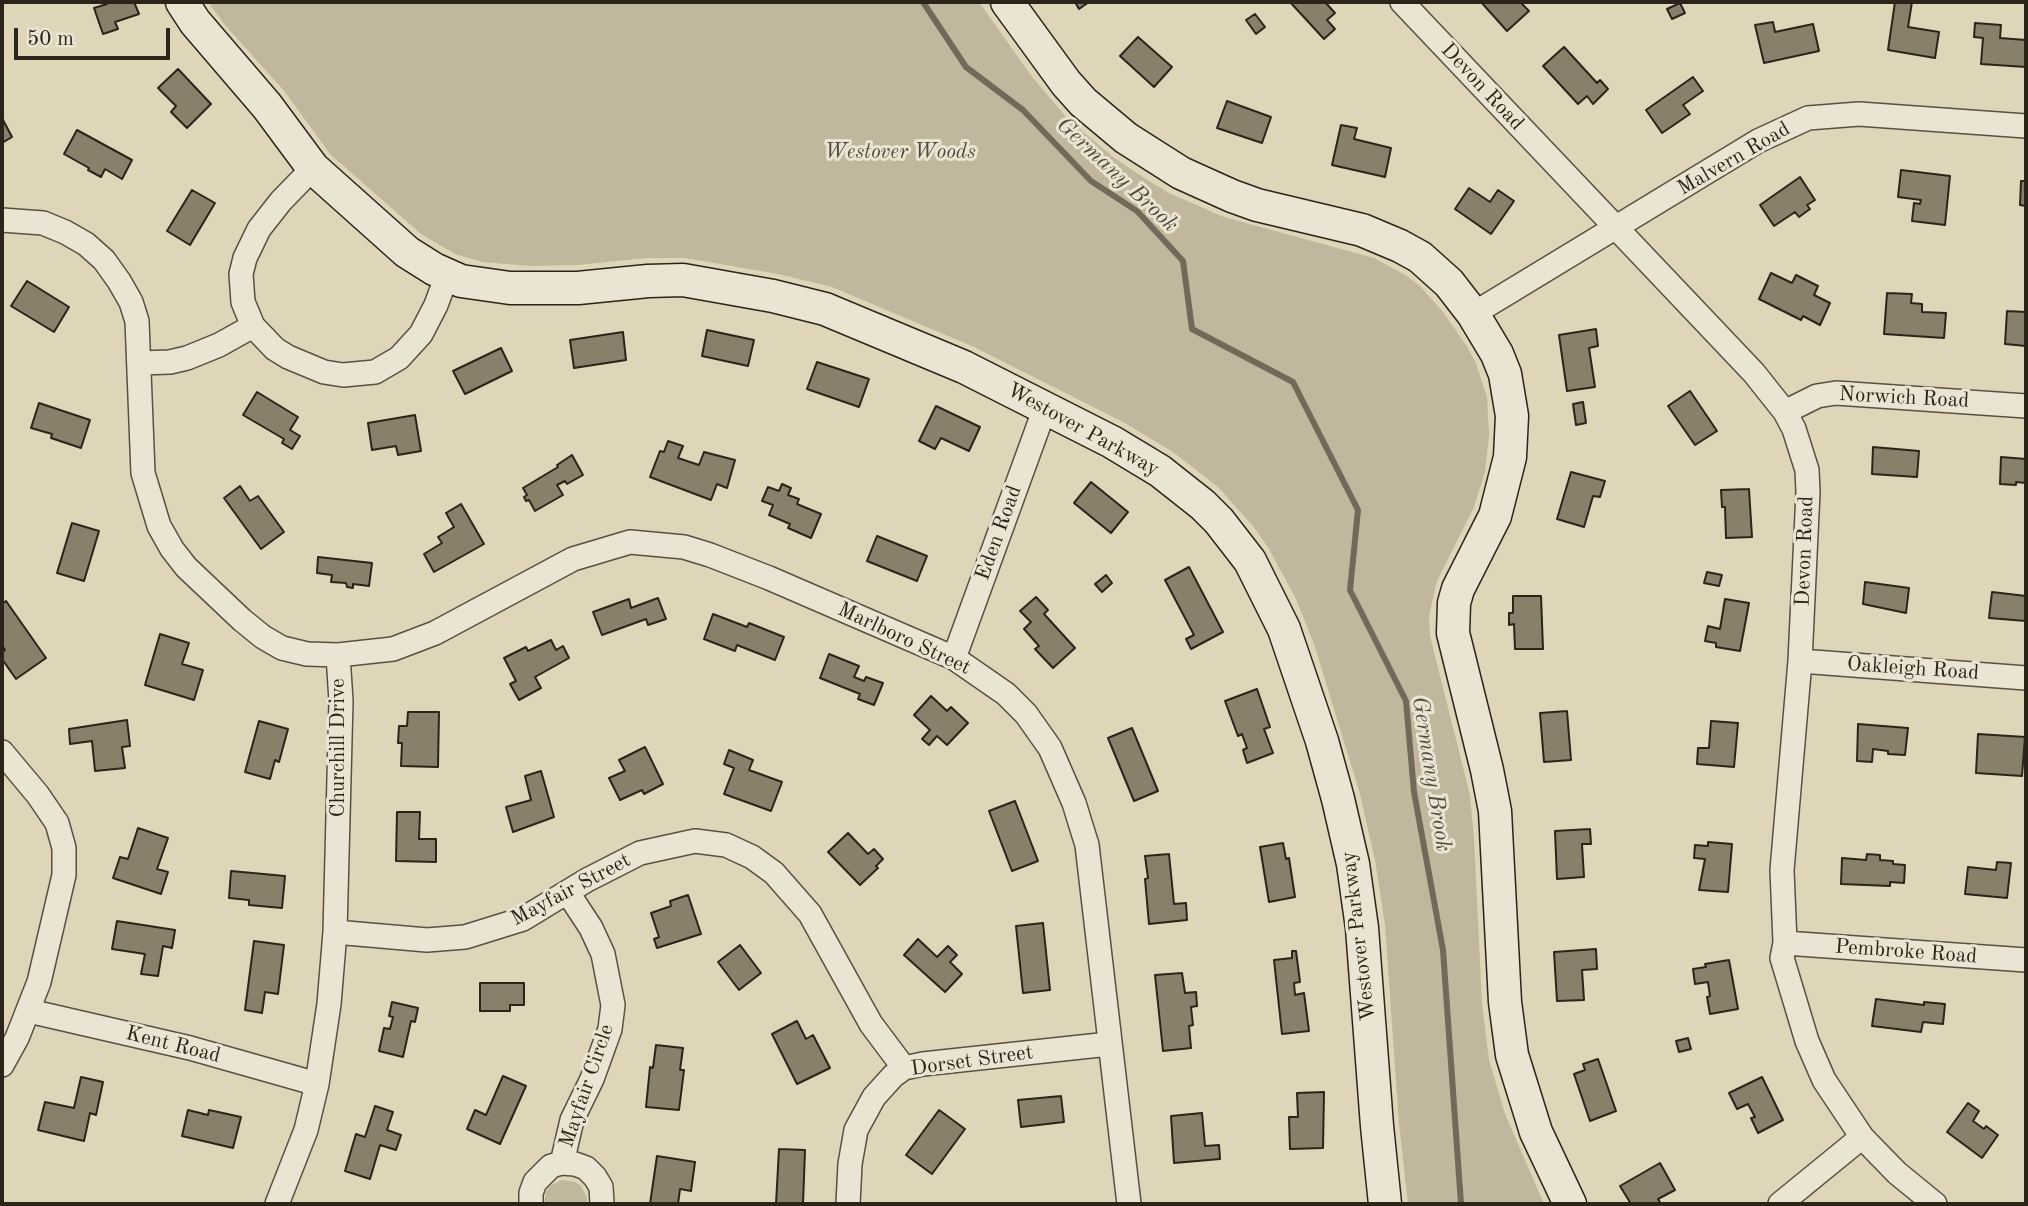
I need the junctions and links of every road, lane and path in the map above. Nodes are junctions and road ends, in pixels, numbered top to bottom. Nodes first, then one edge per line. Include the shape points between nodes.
1 (182, 2) edge
2 (1007, 2) edge
3 (1402, 2) edge
4 (2026, 126) edge
5 (313, 169) junction
6 (2, 220) edge
7 (1615, 229) junction
8 (447, 275) junction
9 (1473, 314) junction
10 (253, 326) junction
11 (139, 363) junction
12 (2026, 406) edge
13 (1045, 408) junction
14 (1785, 412) junction
15 (338, 655) junction
16 (954, 658) junction
17 (1800, 661) junction
18 (2026, 678) edge
19 (2, 752) edge
20 (568, 893) junction
21 (335, 932) junction
22 (1785, 943) junction
23 (2026, 960) edge
24 (29, 1011) junction
25 (1108, 1044) junction
26 (2, 1065) edge
27 (904, 1068) junction
28 (317, 1084) junction
29 (1862, 1137) junction
30 (562, 1163) junction
31 (277, 1204) edge
32 (531, 1204) edge
33 (602, 1204) edge
34 (848, 1204) edge
35 (1129, 1204) edge
36 (1385, 1204) edge
37 (1570, 1204) edge
38 (1780, 1204) edge
39 (1935, 1204) edge

1 - 5 street, Westover Parkway
2 - 9 street via 1083,102 1153,157 1257,205 1362,230 1401,246 1435,270
3 - 7 street, Devon Road
4 - 7 street, Malvern Road via 1859,114 1808,118 1758,141
5 - 8 street, Westover Parkway via 407,252
5 - 10 street via 281,201 247,250 241,288
6 - 11 street, Churchill Drive via 43,223 86,244 104,260 131,302
7 - 9 street, Malvern Road
7 - 14 street, Devon Road via 1754,373
8 - 10 street via 421,334 399,358 375,372 343,375 305,365 275,349
8 - 13 street, Westover Parkway via 478,285 520,288 683,280 790,300 925,349
9 - 37 street via 1505,374 1512,436 1502,497 1458,589 1452,633 1493,801 1512,1055 1535,1132
10 - 11 street via 187,358
11 - 15 street, Churchill Drive via 142,473 159,526 172,549 263,637 282,648
12 - 14 street, Norwich Road via 1836,393 1817,396
13 - 16 street, Eden Road
13 - 36 street, Westover Parkway via 1136,455 1203,505 1250,561 1284,629 1330,770 1359,897
14 - 17 street, Devon Road via 1807,470
15 - 16 street, Marlboro Street via 367,654 412,643 573,559 630,542 684,547 710,555
15 - 21 street, Churchill Drive
16 - 25 street, Marlboro Street via 1006,694 1026,714 1049,748 1074,803 1087,845
17 - 18 street, Oakleigh Road
17 - 22 street, Devon Road via 1782,870
19 - 24 street via 57,823 64,848 64,875
20 - 21 street, Mayfair Street via 523,919 464,937 427,940
20 - 27 street, Mayfair Street via 640,853 695,841 726,845 752,857 774,873 810,914 871,1024
20 - 30 street, Mayfair Circle via 603,954 613,1006 610,1028 572,1120
21 - 28 street, Churchill Drive
22 - 23 street, Pembroke Road
22 - 29 street, Devon Road via 1782,958 1807,1041 1824,1080
24 - 26 street
24 - 28 street, Kent Road via 190,1048
25 - 27 street, Dorset Street
25 - 35 street, Marlboro Street
27 - 34 street, Dorset Street via 874,1097 856,1130
28 - 31 street, Churchill Drive via 306,1130
29 - 38 street
29 - 39 street, Devon Road via 1897,1174
30 - 32 street, Mayfair Circle via 551,1166 535,1182
30 - 33 street, Mayfair Circle via 586,1168 596,1177

